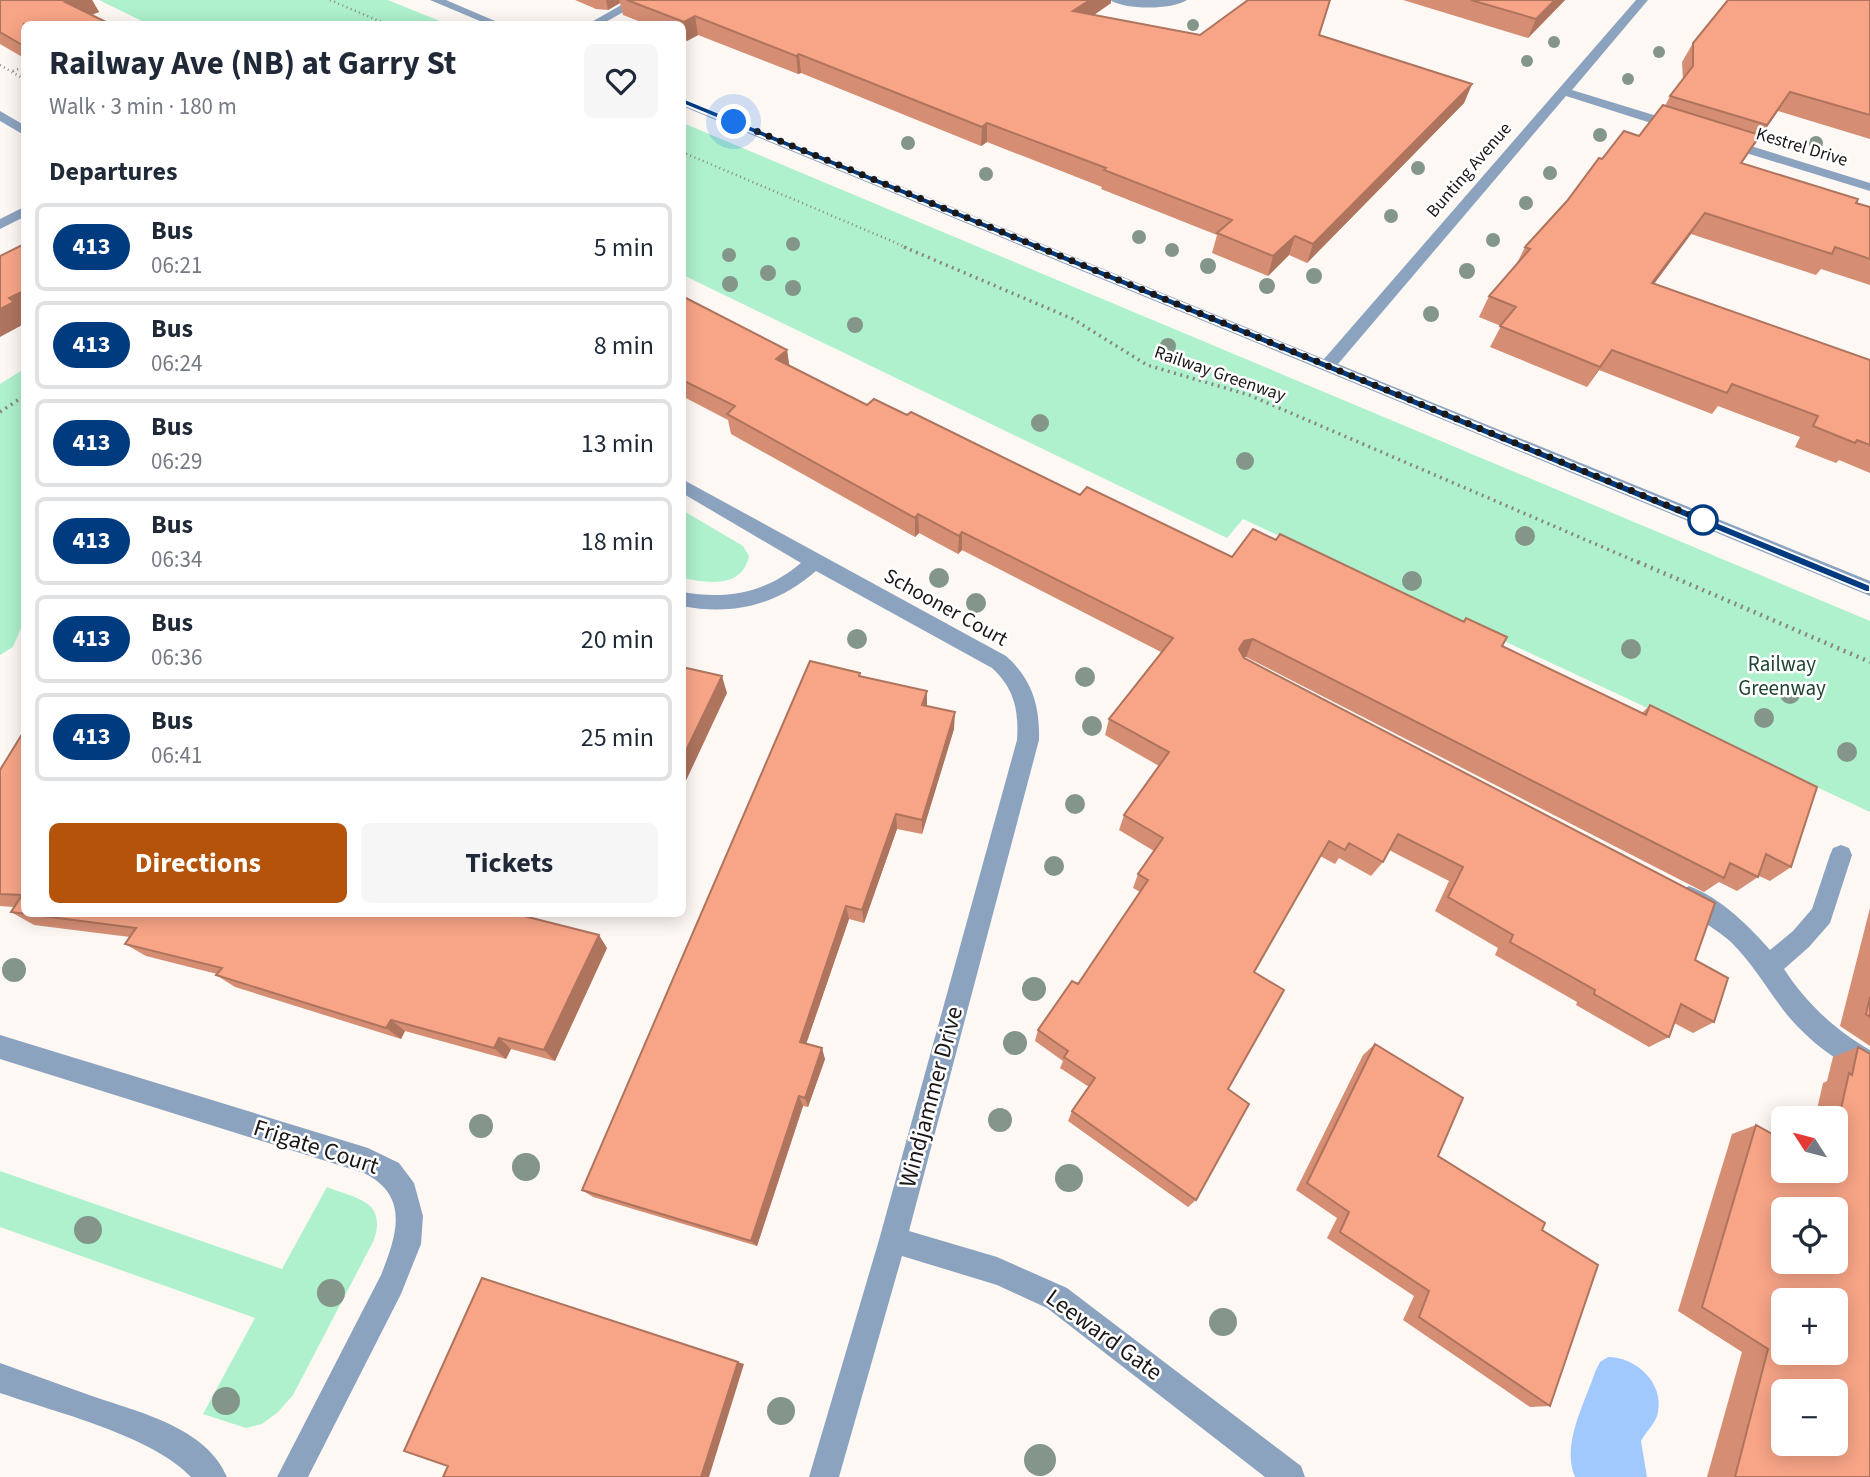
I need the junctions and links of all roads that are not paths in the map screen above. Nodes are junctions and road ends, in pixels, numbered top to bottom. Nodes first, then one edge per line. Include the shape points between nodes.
1 (436, 0) edge
2 (639, 0) edge
3 (1117, 0) edge
4 (1181, 0) edge
5 (1642, 0) edge
6 (488, 21) edge
7 (600, 21) edge
8 (1563, 91) junction
9 (686, 103) edge
10 (0, 116) edge
11 (21, 129) edge
12 (1691, 131) edge
13 (1717, 139) edge
14 (1870, 187) edge
15 (21, 213) edge
16 (0, 225) edge
17 (1327, 366) junction
18 (686, 487) edge
19 (815, 562) junction
20 (1870, 589) edge
21 (686, 600) edge
22 (1030, 715) joint
23 (1841, 855) dead end
24 (1668, 886) edge
25 (1768, 967) junction
26 (0, 1047) edge
27 (1870, 1064) edge
28 (892, 1240) junction
29 (0, 1378) edge
30 (212, 1477) edge
31 (292, 1477) edge
32 (824, 1477) edge
33 (1290, 1477) edge

1 - 6 street
2 - 7 street
3 - 4 street via 1146,5
5 - 8 street, Bunting Avenue
8 - 12 street
8 - 17 street, Bunting Avenue
9 - 17 street
10 - 11 street
13 - 14 street, Kestrel Drive
15 - 16 street
17 - 20 street
18 - 19 street, Schooner Court
19 - 21 street via 794,581 747,600 720,606
19 - 22 street, Schooner Court via 999,662 1018,681
22 - 28 street, Windjammer Drive via 1028,740
23 - 25 street via 1822,915
24 - 25 street via 1723,919
25 - 27 street via 1814,1026
26 - 31 street, Frigate Court via 368,1161 390,1172 405,1192 407,1244
28 - 32 street, Windjammer Drive
28 - 33 street, Leeward Gate via 1032,1283
29 - 30 street via 160,1435 190,1454

